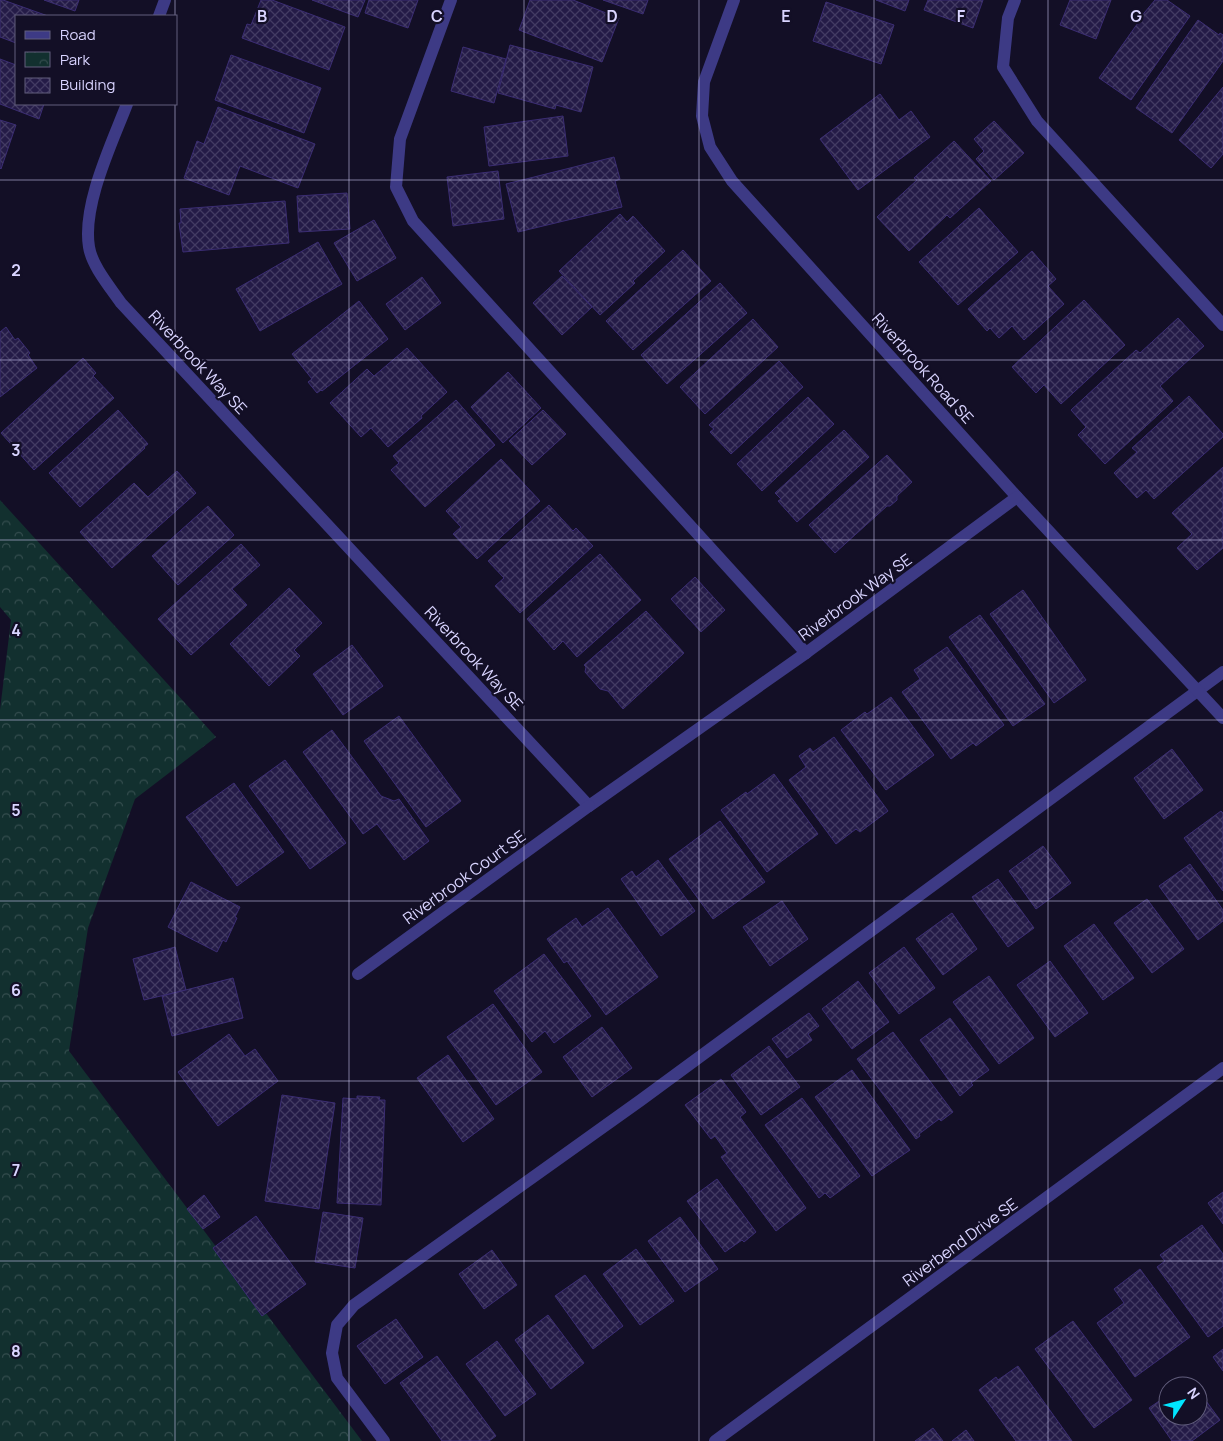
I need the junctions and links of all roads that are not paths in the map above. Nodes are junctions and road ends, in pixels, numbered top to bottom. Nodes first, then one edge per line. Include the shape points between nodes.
1 (165, 0) edge
2 (451, 0) edge
3 (734, 0) edge
4 (1015, 0) edge
5 (159, 15) edge
6 (127, 105) edge
7 (1223, 325) edge
8 (1017, 497) junction
9 (806, 653) junction
10 (1223, 672) edge
11 (1198, 691) junction
12 (1223, 718) edge
13 (589, 806) junction
14 (358, 974) dead end
15 (1223, 1068) edge
16 (384, 1441) edge
17 (715, 1441) edge

1 - 5 street
2 - 9 street via 400,139 396,187 414,222
3 - 8 street, Riverbrook Road SE via 704,82 702,116 710,146 732,181
4 - 7 street via 1008,18 1003,67 1032,114
6 - 13 street, Riverbrook Way SE via 88,218 89,248 101,275 121,303
8 - 9 street, Riverbrook Way SE
8 - 11 street, Riverbrook Road SE
9 - 13 street, Riverbrook Way SE
10 - 11 street
11 - 12 street, Riverbrook Road SE
11 - 16 street via 649,1095 354,1305 337,1325 332,1353 337,1378
13 - 14 street, Riverbrook Court SE
15 - 17 street, Riverbend Drive SE

